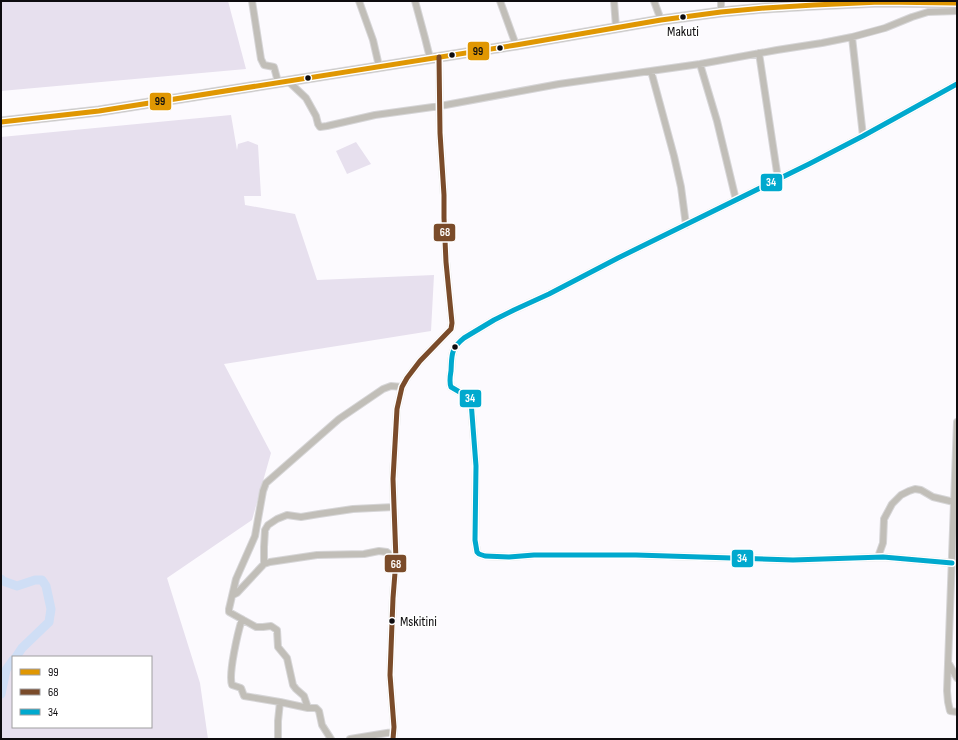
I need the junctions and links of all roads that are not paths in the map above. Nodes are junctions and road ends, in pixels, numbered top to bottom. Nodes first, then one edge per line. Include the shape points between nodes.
1 (252, 1) edge
2 (359, 1) edge
3 (415, 1) edge
4 (500, 1) edge
5 (614, 1) edge
6 (654, 1) edge
7 (721, 1) edge
8 (879, 2) edge
9 (957, 3) edge
10 (786, 4) edge
11 (957, 11) edge
12 (721, 12) junction
13 (661, 20) junction
14 (616, 27) junction
15 (852, 37) junction
16 (516, 44) junction
17 (759, 53) junction
18 (439, 57) junction
19 (430, 58) junction
20 (700, 64) junction
21 (379, 66) junction
22 (651, 71) junction
23 (283, 81) junction
24 (957, 84) edge
25 (440, 106) junction
26 (1, 122) edge
27 (863, 136) junction
28 (778, 179) junction
29 (736, 200) junction
30 (686, 225) junction
31 (402, 387) junction
32 (957, 422) edge
33 (954, 502) junction
34 (394, 507) junction
35 (878, 557) junction
36 (396, 560) junction
37 (953, 561) edge
38 (264, 564) junction
39 (233, 594) junction
40 (242, 619) junction
41 (949, 664) junction
42 (957, 678) edge
43 (280, 702) junction
44 (308, 708) junction
45 (957, 712) edge
46 (393, 736) edge
47 (278, 739) edge
48 (331, 739) edge
49 (350, 739) edge

1 - 23 street via 261,59 264,65 274,67
2 - 21 street
3 - 19 street
4 - 16 street
5 - 14 street
6 - 13 street
7 - 12 street
8 - 9 highway
8 - 10 highway
10 - 12 highway
11 - 15 street via 928,12
12 - 13 highway
13 - 14 highway
14 - 16 highway
15 - 17 street
15 - 27 street
16 - 18 highway
17 - 20 street
17 - 28 street
18 - 19 highway
18 - 25 street
19 - 21 highway
20 - 22 street
20 - 29 street
21 - 23 highway
22 - 25 street via 559,84
22 - 30 street via 674,156
23 - 25 street via 306,98 320,126
23 - 26 highway via 98,111
24 - 27 street
25 - 31 street via 446,262 452,323 451,329 420,361
27 - 28 street
28 - 29 street
29 - 30 street
30 - 35 street via 494,320 464,338 454,349 451,358 450,386 471,401 477,552 485,556 509,558 534,555 636,555 786,560
31 - 34 street via 397,409 394,449
31 - 39 street via 391,386 383,389 339,419 266,483 255,536
32 - 33 street
33 - 35 street via 915,489 901,495 892,504 884,519 883,542
33 - 37 street
34 - 36 street
34 - 38 street via 301,517 287,515 277,519 268,524 265,530
35 - 37 street
36 - 38 street via 387,552 379,551 364,554 317,555
36 - 46 street via 390,675
37 - 41 street
38 - 39 street via 237,593
39 - 40 street via 229,612
40 - 43 street via 230,677 232,685 241,688 244,696
40 - 44 street via 256,627 271,626 277,630 278,647 287,658 293,685 304,696
41 - 42 street
41 - 45 street via 948,702 950,711
43 - 44 street
43 - 47 street
44 - 48 street via 317,708 322,725
46 - 49 street

